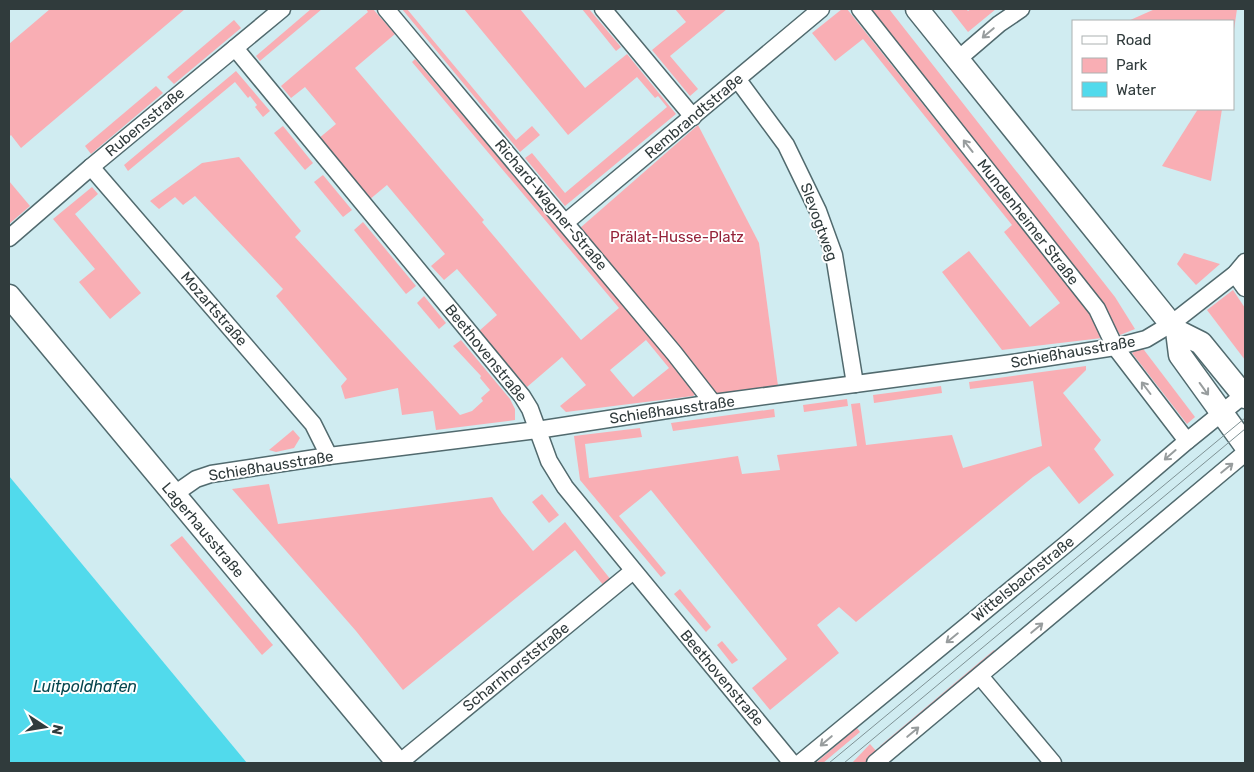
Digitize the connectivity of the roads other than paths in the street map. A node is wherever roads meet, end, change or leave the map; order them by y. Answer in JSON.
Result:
{"nodes":[{"id":1,"x":282,"y":9,"type":"edge"},
{"id":2,"x":386,"y":9,"type":"edge"},
{"id":3,"x":603,"y":9,"type":"edge"},
{"id":4,"x":821,"y":9,"type":"edge"},
{"id":5,"x":860,"y":9,"type":"edge"},
{"id":6,"x":917,"y":9,"type":"edge"},
{"id":7,"x":1021,"y":9,"type":"edge"},
{"id":8,"x":235,"y":48,"type":"junction"},
{"id":9,"x":957,"y":60,"type":"junction"},
{"id":10,"x":738,"y":80,"type":"junction"},
{"id":11,"x":693,"y":117,"type":"junction"},
{"id":12,"x":91,"y":167,"type":"junction"},
{"id":13,"x":566,"y":222,"type":"junction"},
{"id":14,"x":9,"y":238,"type":"edge"},
{"id":15,"x":1240,"y":268,"type":"edge"},
{"id":16,"x":1245,"y":288,"type":"edge"},
{"id":17,"x":9,"y":296,"type":"edge"},
{"id":18,"x":1174,"y":328,"type":"junction"},
{"id":19,"x":1115,"y":347,"type":"junction"},
{"id":20,"x":855,"y":384,"type":"junction"},
{"id":21,"x":1245,"y":395,"type":"edge"},
{"id":22,"x":713,"y":403,"type":"junction"},
{"id":23,"x":1222,"y":413,"type":"junction"},
{"id":24,"x":537,"y":430,"type":"junction"},
{"id":25,"x":1187,"y":441,"type":"junction"},
{"id":26,"x":1245,"y":444,"type":"edge"},
{"id":27,"x":1245,"y":453,"type":"edge"},
{"id":28,"x":330,"y":456,"type":"junction"},
{"id":29,"x":173,"y":495,"type":"junction"},
{"id":30,"x":633,"y":571,"type":"junction"},
{"id":31,"x":980,"y":676,"type":"junction"},
{"id":32,"x":399,"y":763,"type":"edge"},
{"id":33,"x":792,"y":763,"type":"edge"},
{"id":34,"x":800,"y":763,"type":"edge"},
{"id":35,"x":875,"y":763,"type":"edge"},
{"id":36,"x":1053,"y":763,"type":"edge"}],
"edges":[{"from":1,"to":8,"type":"street","name":"Rubensstraße"},
{"from":2,"to":13,"type":"street","name":"Richard-Wagner-Straße"},
{"from":3,"to":11,"type":"street"},
{"from":4,"to":10,"type":"street","name":"Rembrandtstraße"},
{"from":19,"to":5,"type":"street","name":"Mundenheimer Straße","one_way":true},
{"from":6,"to":9,"type":"street"},
{"from":7,"to":9,"type":"street","one_way":true},
{"from":8,"to":12,"type":"street","name":"Rubensstraße"},
{"from":8,"to":24,"type":"street","name":"Beethovenstraße"},
{"from":9,"to":18,"type":"street"},
{"from":10,"to":11,"type":"street","name":"Rembrandtstraße"},
{"from":10,"to":20,"type":"street","name":"Slevogtweg"},
{"from":11,"to":13,"type":"street","name":"Rembrandtstraße"},
{"from":12,"to":14,"type":"street","name":"Rubensstraße"},
{"from":12,"to":28,"type":"street","name":"Mozartstraße"},
{"from":13,"to":22,"type":"street","name":"Richard-Wagner-Straße"},
{"from":15,"to":16,"type":"street"},
{"from":15,"to":18,"type":"street","name":"Schießhausstraße"},
{"from":17,"to":29,"type":"street","name":"Lagerhausstraße"},
{"from":18,"to":19,"type":"street","name":"Schießhausstraße"},
{"from":18,"to":21,"type":"street"},
{"from":18,"to":23,"type":"street","one_way":true},
{"from":19,"to":20,"type":"street","name":"Schießhausstraße"},
{"from":25,"to":19,"type":"street","name":"Mundenheimer Straße","one_way":true},
{"from":20,"to":22,"type":"street","name":"Schießhausstraße"},
{"from":21,"to":23,"type":"street","name":"Wittelsbachstraße"},
{"from":22,"to":24,"type":"street","name":"Schießhausstraße"},
{"from":23,"to":25,"type":"street","name":"Wittelsbachstraße"},
{"from":23,"to":26,"type":"street"},
{"from":24,"to":28,"type":"street","name":"Schießhausstraße"},
{"from":24,"to":30,"type":"street","name":"Beethovenstraße"},
{"from":25,"to":34,"type":"street","name":"Wittelsbachstraße","one_way":true},
{"from":31,"to":27,"type":"street","one_way":true},
{"from":28,"to":29,"type":"street","name":"Schießhausstraße"},
{"from":29,"to":32,"type":"street","name":"Lagerhausstraße"},
{"from":30,"to":32,"type":"street","name":"Scharnhorststraße"},
{"from":30,"to":33,"type":"street","name":"Beethovenstraße"},
{"from":35,"to":31,"type":"street","one_way":true},
{"from":31,"to":36,"type":"street"}]}
